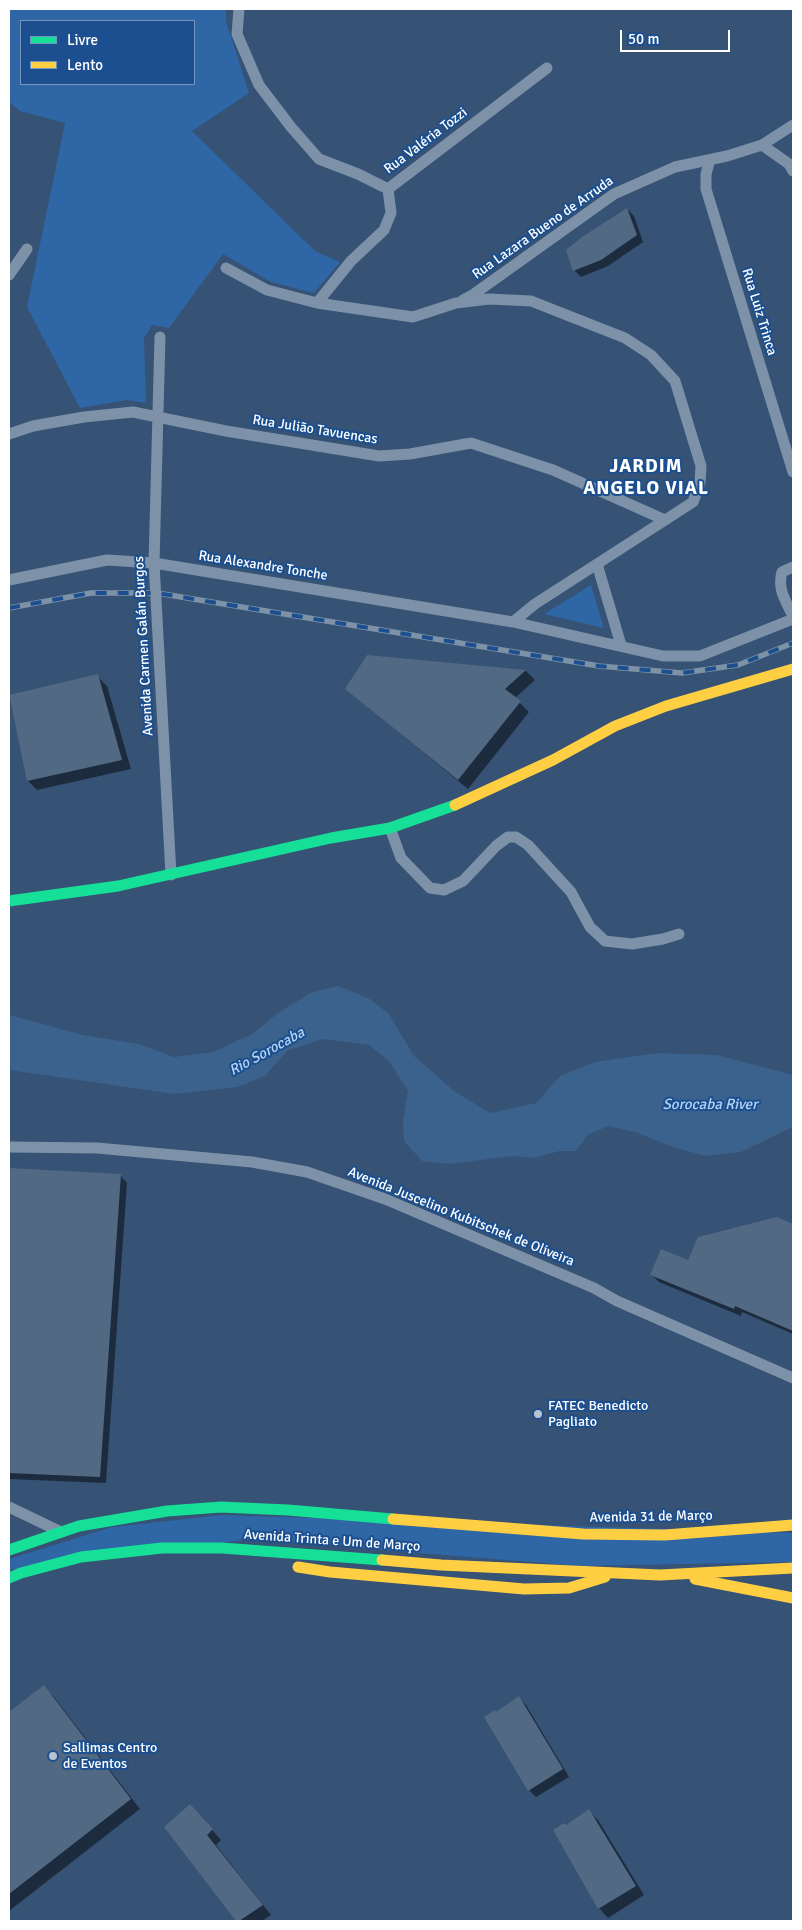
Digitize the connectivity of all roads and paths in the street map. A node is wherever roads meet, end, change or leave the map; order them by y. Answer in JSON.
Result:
{"nodes":[{"id":1,"x":239,"y":9,"type":"edge"},
{"id":2,"x":547,"y":68,"type":"dead end"},
{"id":3,"x":793,"y":125,"type":"edge"},
{"id":4,"x":762,"y":145,"type":"junction"},
{"id":5,"x":710,"y":160,"type":"junction"},
{"id":6,"x":793,"y":171,"type":"edge"},
{"id":7,"x":388,"y":190,"type":"junction"},
{"id":8,"x":28,"y":249,"type":"dead end"},
{"id":9,"x":226,"y":268,"type":"dead end"},
{"id":10,"x":9,"y":275,"type":"edge"},
{"id":11,"x":317,"y":303,"type":"junction"},
{"id":12,"x":456,"y":303,"type":"junction"},
{"id":13,"x":160,"y":336,"type":"dead end"},
{"id":14,"x":157,"y":416,"type":"junction"},
{"id":15,"x":9,"y":434,"type":"edge"},
{"id":16,"x":793,"y":472,"type":"edge"},
{"id":17,"x":665,"y":520,"type":"junction"},
{"id":18,"x":154,"y":563,"type":"junction"},
{"id":19,"x":597,"y":564,"type":"junction"},
{"id":20,"x":793,"y":567,"type":"edge"},
{"id":21,"x":9,"y":580,"type":"edge"},
{"id":22,"x":793,"y":618,"type":"edge"},
{"id":23,"x":513,"y":622,"type":"junction"},
{"id":24,"x":622,"y":645,"type":"junction"},
{"id":25,"x":793,"y":669,"type":"edge"},
{"id":26,"x":390,"y":828,"type":"junction"},
{"id":27,"x":171,"y":875,"type":"junction"},
{"id":28,"x":9,"y":901,"type":"edge"},
{"id":29,"x":679,"y":934,"type":"dead end"},
{"id":30,"x":9,"y":1147,"type":"edge"},
{"id":31,"x":793,"y":1378,"type":"edge"},
{"id":32,"x":9,"y":1507,"type":"edge"},
{"id":33,"x":793,"y":1525,"type":"edge"},
{"id":34,"x":510,"y":1529,"type":"joint"},
{"id":35,"x":61,"y":1532,"type":"junction"},
{"id":36,"x":162,"y":1548,"type":"junction"},
{"id":37,"x":9,"y":1550,"type":"edge"},
{"id":38,"x":793,"y":1568,"type":"edge"},
{"id":39,"x":619,"y":1573,"type":"junction"},
{"id":40,"x":670,"y":1574,"type":"junction"},
{"id":41,"x":9,"y":1578,"type":"edge"},
{"id":42,"x":793,"y":1598,"type":"edge"}],
"edges":[{"from":1,"to":7,"type":"street"},
{"from":2,"to":7,"type":"street","name":"Rua Valéria Tozzi"},
{"from":3,"to":4,"type":"street","name":"Rua Lazara Bueno de Arruda"},
{"from":4,"to":5,"type":"street","name":"Rua Lazara Bueno de Arruda"},
{"from":4,"to":6,"type":"street"},
{"from":5,"to":12,"type":"street","name":"Rua Lazara Bueno de Arruda"},
{"from":5,"to":16,"type":"street","name":"Rua Luiz Trinca"},
{"from":7,"to":11,"type":"street","name":"Rua Valéria Tozzi"},
{"from":8,"to":10,"type":"street"},
{"from":9,"to":11,"type":"street"},
{"from":11,"to":12,"type":"street"},
{"from":12,"to":17,"type":"street"},
{"from":13,"to":14,"type":"street","name":"Avenida Carmen Galán Burgos"},
{"from":14,"to":15,"type":"street","name":"Rua Julião Tavuencas"},
{"from":14,"to":17,"type":"street","name":"Rua Julião Tavuencas"},
{"from":14,"to":18,"type":"street","name":"Avenida Carmen Galán Burgos"},
{"from":17,"to":19,"type":"street"},
{"from":18,"to":21,"type":"street","name":"Rua Alexandre Tonche"},
{"from":18,"to":23,"type":"street","name":"Rua Alexandre Tonche"},
{"from":18,"to":27,"type":"street","name":"Avenida Carmen Galán Burgos"},
{"from":19,"to":23,"type":"street"},
{"from":19,"to":24,"type":"street"},
{"from":20,"to":22,"type":"street"},
{"from":22,"to":24,"type":"street","name":"Rua Alexandre Tonche"},
{"from":23,"to":24,"type":"street","name":"Rua Alexandre Tonche"},
{"from":25,"to":26,"type":"main road"},
{"from":26,"to":27,"type":"main road"},
{"from":26,"to":29,"type":"street"},
{"from":27,"to":28,"type":"main road"},
{"from":30,"to":31,"type":"street","name":"Avenida Juscelino Kubitschek de Oliveira"},
{"from":32,"to":35,"type":"street"},
{"from":33,"to":34,"type":"main road","name":"Avenida 31 de Março"},
{"from":34,"to":35,"type":"main road","name":"Avenida Trinta e Um de Março"},
{"from":35,"to":37,"type":"main road","name":"Avenida Trinta e Um de Março"},
{"from":36,"to":39,"type":"main road","name":"Avenida Trinta e Um de Março"},
{"from":36,"to":39,"type":"main road"},
{"from":36,"to":41,"type":"main road","name":"Avenida Trinta e Um de Março"},
{"from":38,"to":40,"type":"main road"},
{"from":39,"to":40,"type":"main road"},
{"from":40,"to":42,"type":"main road"}]}
